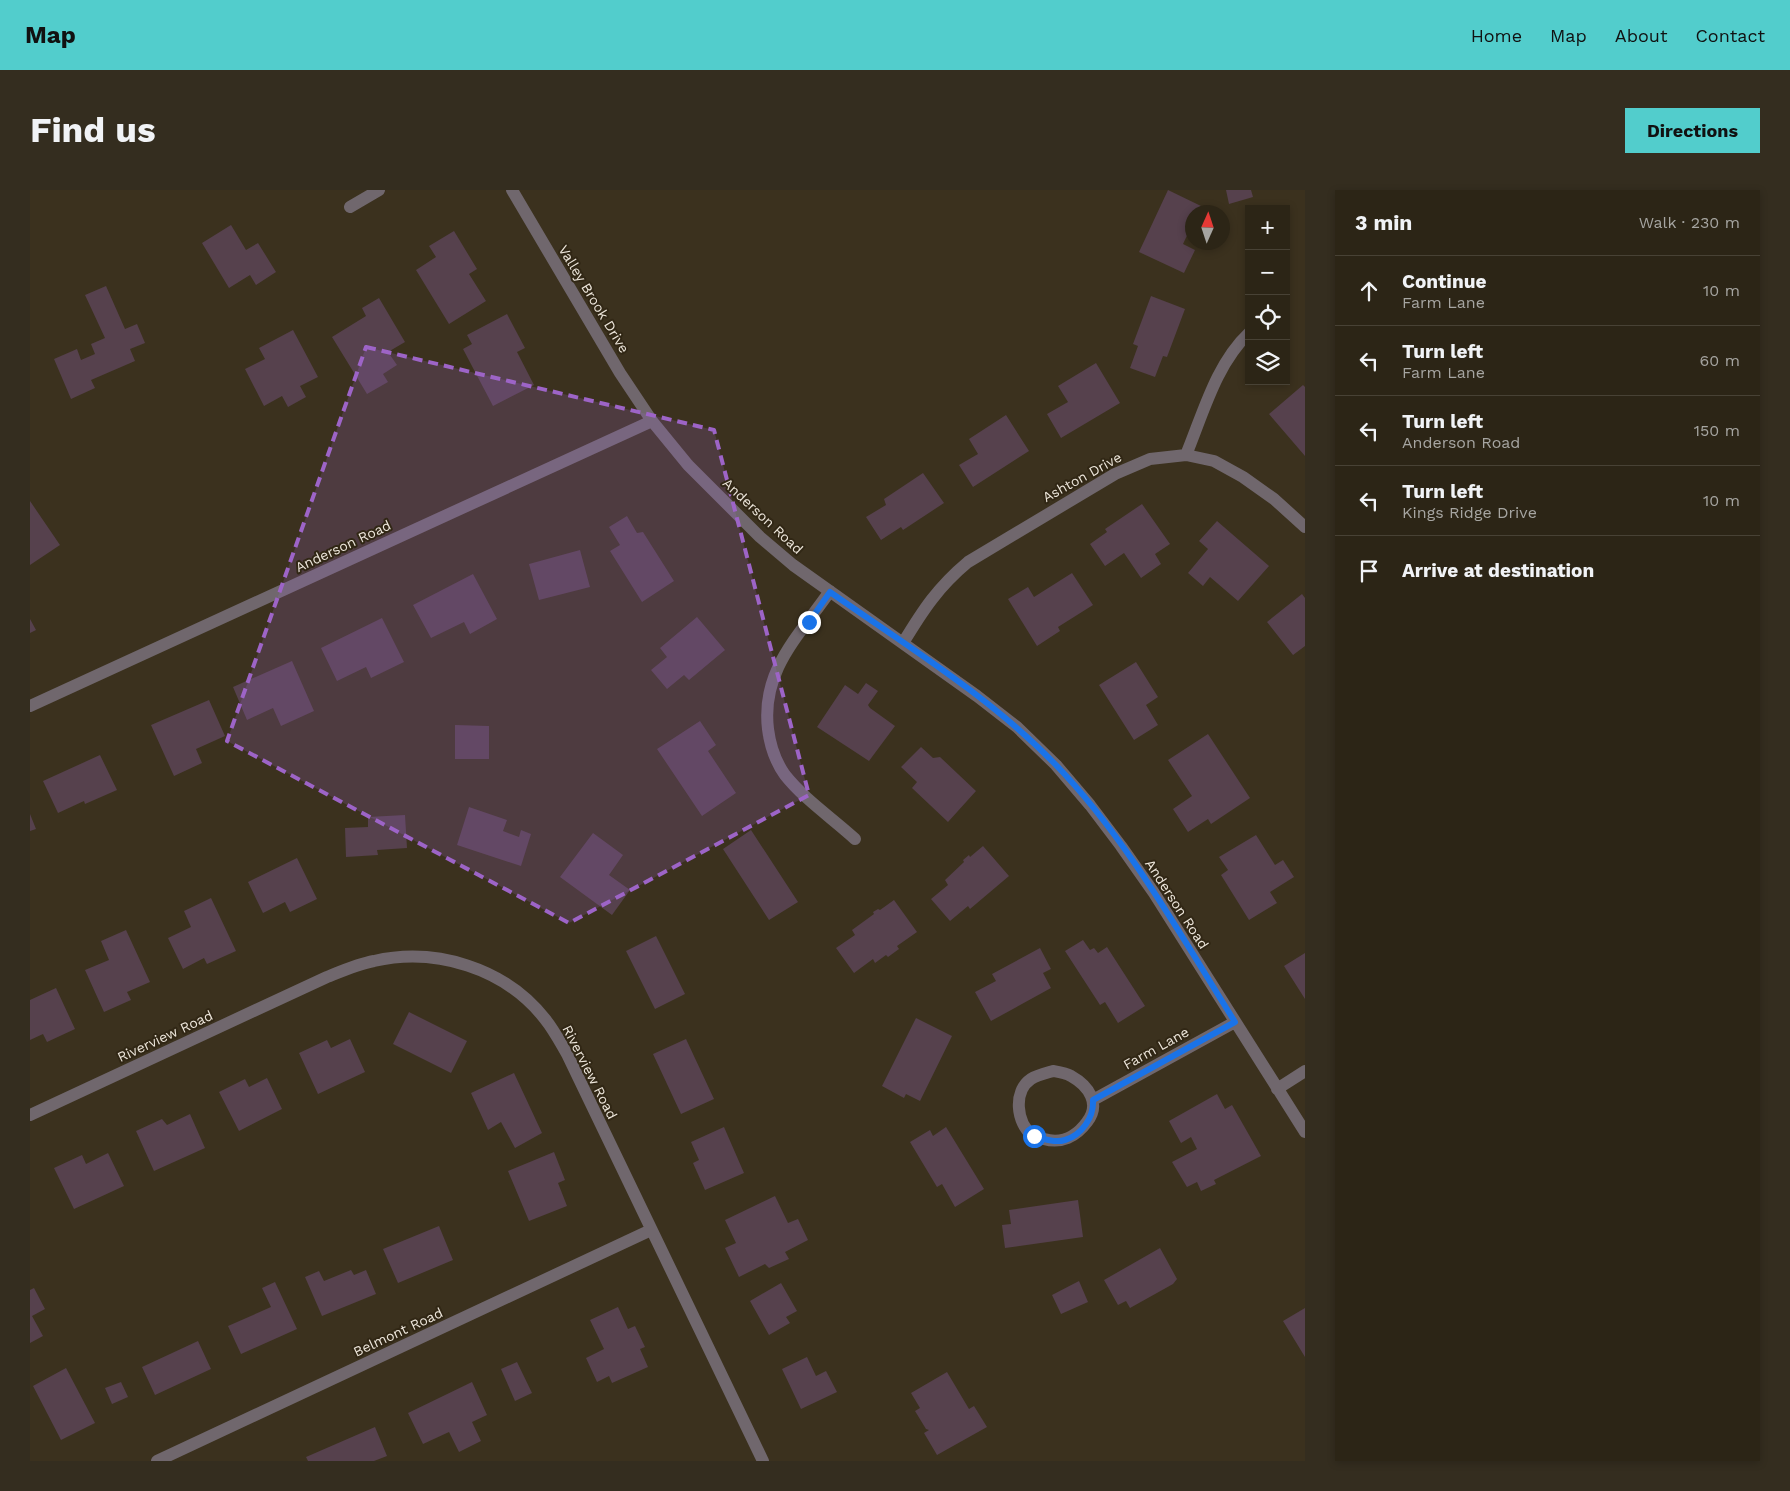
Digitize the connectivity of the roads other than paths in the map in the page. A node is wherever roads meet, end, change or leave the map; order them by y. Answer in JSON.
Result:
{"nodes":[{"id":1,"x":379,"y":190,"type":"edge"},
{"id":2,"x":512,"y":190,"type":"edge"},
{"id":3,"x":350,"y":207,"type":"dead end"},
{"id":4,"x":1245,"y":337,"type":"edge"},
{"id":5,"x":652,"y":421,"type":"junction"},
{"id":6,"x":1186,"y":455,"type":"junction"},
{"id":7,"x":1305,"y":527,"type":"edge"},
{"id":8,"x":830,"y":592,"type":"junction"},
{"id":9,"x":903,"y":643,"type":"junction"},
{"id":10,"x":30,"y":706,"type":"edge"},
{"id":11,"x":855,"y":839,"type":"dead end"},
{"id":12,"x":1235,"y":1022,"type":"junction"},
{"id":13,"x":1305,"y":1070,"type":"edge"},
{"id":14,"x":1277,"y":1089,"type":"junction"},
{"id":15,"x":1093,"y":1100,"type":"junction"},
{"id":16,"x":30,"y":1115,"type":"edge"},
{"id":17,"x":1305,"y":1132,"type":"edge"},
{"id":18,"x":651,"y":1230,"type":"junction"},
{"id":19,"x":157,"y":1461,"type":"edge"},
{"id":20,"x":763,"y":1461,"type":"edge"}],
"edges":[{"from":1,"to":3,"type":"street"},
{"from":2,"to":5,"type":"street","name":"Valley Brook Drive"},
{"from":4,"to":6,"type":"street"},
{"from":5,"to":8,"type":"street","name":"Anderson Road"},
{"from":5,"to":10,"type":"street","name":"Anderson Road"},
{"from":6,"to":7,"type":"street","name":"Ashton Drive"},
{"from":6,"to":9,"type":"street","name":"Ashton Drive"},
{"from":8,"to":9,"type":"street","name":"Anderson Road"},
{"from":8,"to":11,"type":"street"},
{"from":9,"to":12,"type":"street","name":"Anderson Road"},
{"from":12,"to":14,"type":"street","name":"Anderson Road"},
{"from":12,"to":15,"type":"street","name":"Farm Lane"},
{"from":13,"to":14,"type":"street"},
{"from":14,"to":17,"type":"street","name":"Anderson Road"},
{"from":15,"to":15,"type":"street"},
{"from":16,"to":18,"type":"street","name":"Riverview Road"},
{"from":18,"to":19,"type":"street","name":"Belmont Road"},
{"from":18,"to":20,"type":"street","name":"Riverview Road"}]}
